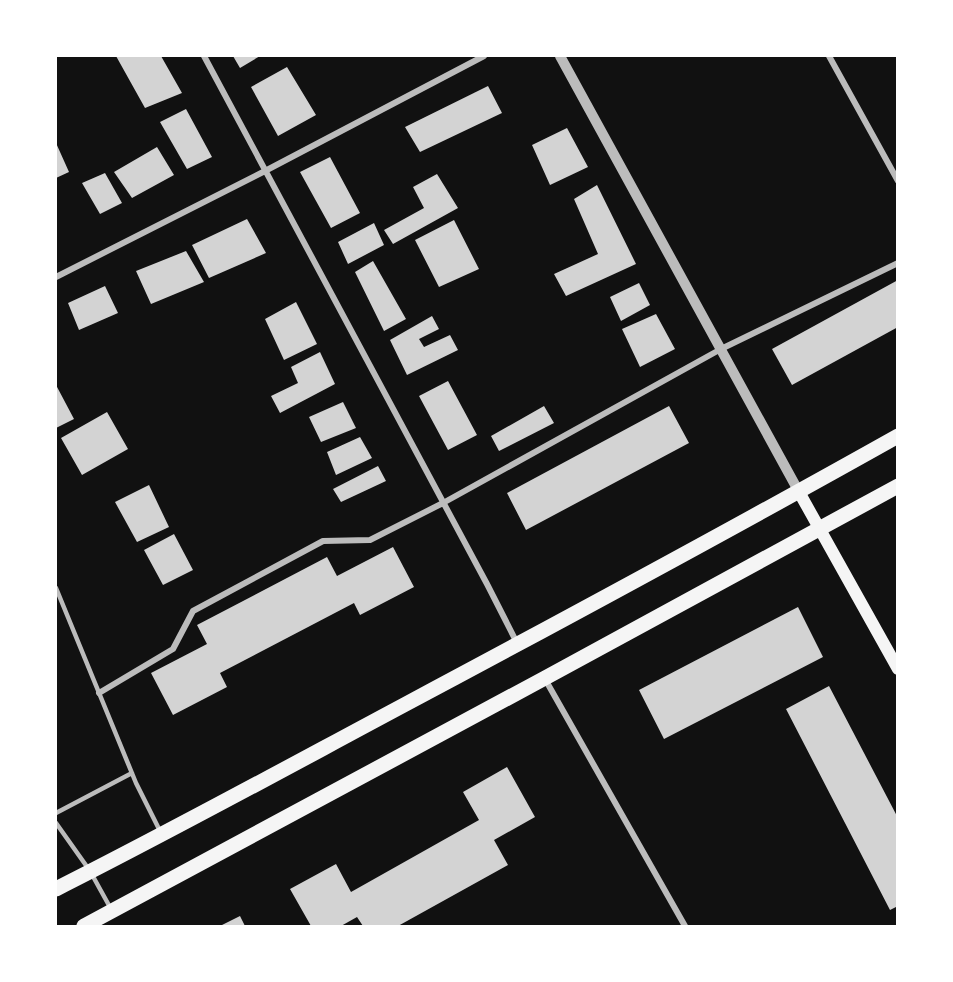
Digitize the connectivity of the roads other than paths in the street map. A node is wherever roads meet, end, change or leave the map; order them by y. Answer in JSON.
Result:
{"nodes":[{"id":1,"x":204,"y":56,"type":"edge"},
{"id":2,"x":484,"y":56,"type":"edge"},
{"id":3,"x":560,"y":56,"type":"edge"},
{"id":4,"x":829,"y":56,"type":"edge"},
{"id":5,"x":265,"y":171,"type":"junction"},
{"id":6,"x":897,"y":181,"type":"edge"},
{"id":7,"x":897,"y":263,"type":"edge"},
{"id":8,"x":56,"y":277,"type":"edge"},
{"id":9,"x":721,"y":349,"type":"junction"},
{"id":10,"x":897,"y":436,"type":"edge"},
{"id":11,"x":897,"y":486,"type":"edge"},
{"id":12,"x":799,"y":492,"type":"junction"},
{"id":13,"x":443,"y":503,"type":"junction"},
{"id":14,"x":819,"y":528,"type":"junction"},
{"id":15,"x":56,"y":588,"type":"edge"},
{"id":16,"x":518,"y":645,"type":"junction"},
{"id":17,"x":897,"y":669,"type":"edge"},
{"id":18,"x":545,"y":678,"type":"junction"},
{"id":19,"x":99,"y":693,"type":"junction"},
{"id":20,"x":132,"y":773,"type":"junction"},
{"id":21,"x":56,"y":813,"type":"edge"},
{"id":22,"x":56,"y":823,"type":"edge"},
{"id":23,"x":162,"y":835,"type":"junction"},
{"id":24,"x":90,"y":872,"type":"junction"},
{"id":25,"x":56,"y":889,"type":"edge"},
{"id":26,"x":112,"y":912,"type":"junction"},
{"id":27,"x":84,"y":927,"type":"edge"},
{"id":28,"x":685,"y":927,"type":"edge"}],
"edges":[{"from":1,"to":5,"type":"street"},
{"from":2,"to":5,"type":"street"},
{"from":3,"to":9,"type":"street"},
{"from":4,"to":6,"type":"street"},
{"from":5,"to":8,"type":"street"},
{"from":5,"to":13,"type":"street"},
{"from":7,"to":9,"type":"street"},
{"from":9,"to":12,"type":"street"},
{"from":9,"to":13,"type":"street"},
{"from":10,"to":12,"type":"main road"},
{"from":11,"to":14,"type":"main road"},
{"from":12,"to":14,"type":"main road"},
{"from":12,"to":16,"type":"main road"},
{"from":13,"to":16,"type":"street"},
{"from":13,"to":19,"type":"street"},
{"from":14,"to":17,"type":"main road"},
{"from":14,"to":18,"type":"main road"},
{"from":15,"to":19,"type":"lane"},
{"from":16,"to":23,"type":"main road"},
{"from":18,"to":26,"type":"main road"},
{"from":18,"to":28,"type":"street"},
{"from":19,"to":20,"type":"lane"},
{"from":20,"to":21,"type":"lane"},
{"from":20,"to":23,"type":"lane"},
{"from":22,"to":24,"type":"lane"},
{"from":23,"to":24,"type":"main road"},
{"from":24,"to":25,"type":"main road"},
{"from":24,"to":26,"type":"lane"},
{"from":26,"to":27,"type":"main road"}]}
